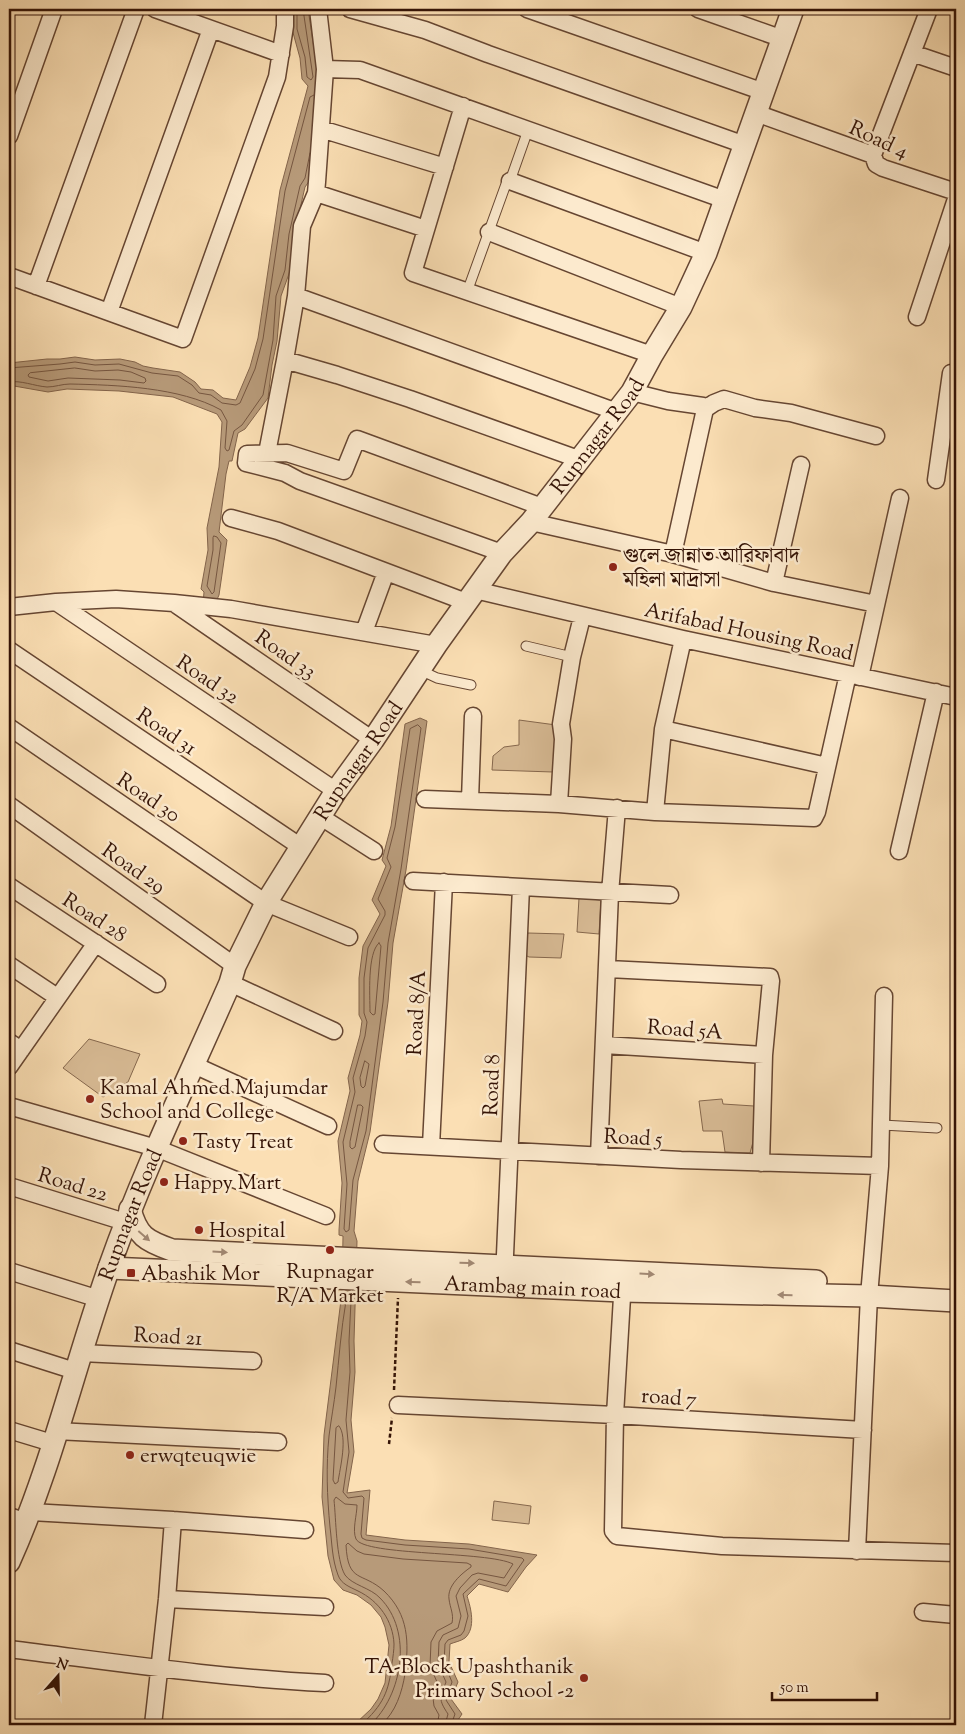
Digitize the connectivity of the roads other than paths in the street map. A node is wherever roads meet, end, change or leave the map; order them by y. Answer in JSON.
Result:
{"nodes":[{"id":1,"x":54,"y":9,"type":"edge"},
{"id":2,"x":136,"y":9,"type":"edge"},
{"id":3,"x":285,"y":9,"type":"edge"},
{"id":4,"x":318,"y":9,"type":"edge"},
{"id":5,"x":350,"y":9,"type":"edge"},
{"id":6,"x":527,"y":9,"type":"edge"},
{"id":7,"x":698,"y":9,"type":"edge"},
{"id":8,"x":793,"y":9,"type":"edge"},
{"id":9,"x":929,"y":9,"type":"edge"},
{"id":10,"x":162,"y":10,"type":"edge"},
{"id":11,"x":211,"y":28,"type":"junction"},
{"id":12,"x":783,"y":38,"type":"junction"},
{"id":13,"x":912,"y":53,"type":"junction"},
{"id":14,"x":281,"y":54,"type":"junction"},
{"id":15,"x":956,"y":68,"type":"edge"},
{"id":16,"x":325,"y":69,"type":"junction"},
{"id":17,"x":764,"y":92,"type":"junction"},
{"id":18,"x":463,"y":106,"type":"junction"},
{"id":19,"x":756,"y":113,"type":"junction"},
{"id":20,"x":321,"y":129,"type":"junction"},
{"id":21,"x":528,"y":130,"type":"junction"},
{"id":22,"x":9,"y":136,"type":"edge"},
{"id":23,"x":745,"y":145,"type":"junction"},
{"id":24,"x":873,"y":156,"type":"junction"},
{"id":25,"x":445,"y":168,"type":"junction"},
{"id":26,"x":510,"y":180,"type":"junction"},
{"id":27,"x":956,"y":192,"type":"edge"},
{"id":28,"x":316,"y":193,"type":"junction"},
{"id":29,"x":956,"y":198,"type":"edge"},
{"id":30,"x":725,"y":200,"type":"junction"},
{"id":31,"x":426,"y":229,"type":"junction"},
{"id":32,"x":489,"y":232,"type":"junction"},
{"id":33,"x":706,"y":253,"type":"junction"},
{"id":34,"x":9,"y":276,"type":"edge"},
{"id":35,"x":36,"y":286,"type":"junction"},
{"id":36,"x":467,"y":292,"type":"junction"},
{"id":37,"x":296,"y":296,"type":"junction"},
{"id":38,"x":681,"y":307,"type":"junction"},
{"id":39,"x":109,"y":312,"type":"junction"},
{"id":40,"x":917,"y":317,"type":"dead end"},
{"id":41,"x":652,"y":355,"type":"junction"},
{"id":42,"x":285,"y":360,"type":"junction"},
{"id":43,"x":951,"y":373,"type":"dead end"},
{"id":44,"x":632,"y":392,"type":"junction"},
{"id":45,"x":705,"y":408,"type":"junction"},
{"id":46,"x":617,"y":412,"type":"junction"},
{"id":47,"x":950,"y":425,"type":"edge"},
{"id":48,"x":876,"y":436,"type":"dead end"},
{"id":49,"x":267,"y":453,"type":"junction"},
{"id":50,"x":581,"y":460,"type":"junction"},
{"id":51,"x":800,"y":465,"type":"dead end"},
{"id":52,"x":936,"y":480,"type":"dead end"},
{"id":53,"x":900,"y":498,"type":"dead end"},
{"id":54,"x":536,"y":515,"type":"junction"},
{"id":55,"x":231,"y":518,"type":"dead end"},
{"id":56,"x":502,"y":553,"type":"junction"},
{"id":57,"x":673,"y":554,"type":"junction"},
{"id":58,"x":386,"y":572,"type":"junction"},
{"id":59,"x":774,"y":583,"type":"junction"},
{"id":60,"x":471,"y":596,"type":"junction"},
{"id":61,"x":56,"y":602,"type":"junction"},
{"id":62,"x":174,"y":603,"type":"junction"},
{"id":63,"x":876,"y":604,"type":"junction"},
{"id":64,"x":9,"y":607,"type":"edge"},
{"id":65,"x":582,"y":617,"type":"junction"},
{"id":66,"x":364,"y":632,"type":"junction"},
{"id":67,"x":683,"y":640,"type":"junction"},
{"id":68,"x":436,"y":645,"type":"junction"},
{"id":69,"x":526,"y":646,"type":"dead end"},
{"id":70,"x":9,"y":650,"type":"edge"},
{"id":71,"x":572,"y":657,"type":"junction"},
{"id":72,"x":420,"y":670,"type":"junction"},
{"id":73,"x":854,"y":675,"type":"junction"},
{"id":74,"x":471,"y":685,"type":"dead end"},
{"id":75,"x":936,"y":692,"type":"junction"},
{"id":76,"x":956,"y":697,"type":"edge"},
{"id":77,"x":473,"y":716,"type":"dead end"},
{"id":78,"x":9,"y":727,"type":"edge"},
{"id":79,"x":663,"y":729,"type":"junction"},
{"id":80,"x":373,"y":740,"type":"junction"},
{"id":81,"x":827,"y":766,"type":"junction"},
{"id":82,"x":336,"y":791,"type":"junction"},
{"id":83,"x":424,"y":798,"type":"dead end"},
{"id":84,"x":470,"y":800,"type":"junction"},
{"id":85,"x":559,"y":804,"type":"junction"},
{"id":86,"x":9,"y":806,"type":"edge"},
{"id":87,"x":616,"y":808,"type":"junction"},
{"id":88,"x":655,"y":812,"type":"junction"},
{"id":89,"x":321,"y":817,"type":"junction"},
{"id":90,"x":301,"y":847,"type":"junction"},
{"id":91,"x":374,"y":850,"type":"dead end"},
{"id":92,"x":899,"y":851,"type":"dead end"},
{"id":93,"x":413,"y":881,"type":"dead end"},
{"id":94,"x":444,"y":882,"type":"junction"},
{"id":95,"x":9,"y":886,"type":"edge"},
{"id":96,"x":521,"y":887,"type":"junction"},
{"id":97,"x":610,"y":892,"type":"junction"},
{"id":98,"x":670,"y":895,"type":"dead end"},
{"id":99,"x":266,"y":903,"type":"junction"},
{"id":100,"x":349,"y":937,"type":"dead end"},
{"id":101,"x":96,"y":943,"type":"junction"},
{"id":102,"x":9,"y":965,"type":"edge"},
{"id":103,"x":608,"y":969,"type":"junction"},
{"id":104,"x":232,"y":975,"type":"junction"},
{"id":105,"x":158,"y":984,"type":"dead end"},
{"id":106,"x":884,"y":996,"type":"dead end"},
{"id":107,"x":57,"y":997,"type":"junction"},
{"id":108,"x":334,"y":1031,"type":"dead end"},
{"id":109,"x":604,"y":1045,"type":"junction"},
{"id":110,"x":15,"y":1046,"type":"edge"},
{"id":111,"x":764,"y":1055,"type":"junction"},
{"id":112,"x":194,"y":1065,"type":"junction"},
{"id":113,"x":9,"y":1067,"type":"edge"},
{"id":114,"x":9,"y":1106,"type":"edge"},
{"id":115,"x":882,"y":1125,"type":"junction"},
{"id":116,"x":328,"y":1126,"type":"dead end"},
{"id":117,"x":937,"y":1128,"type":"dead end"},
{"id":118,"x":383,"y":1144,"type":"dead end"},
{"id":119,"x":431,"y":1146,"type":"junction"},
{"id":120,"x":156,"y":1148,"type":"junction"},
{"id":121,"x":510,"y":1150,"type":"junction"},
{"id":122,"x":599,"y":1156,"type":"junction"},
{"id":123,"x":761,"y":1163,"type":"junction"},
{"id":124,"x":880,"y":1166,"type":"junction"},
{"id":125,"x":9,"y":1186,"type":"edge"},
{"id":126,"x":128,"y":1216,"type":"junction"},
{"id":127,"x":326,"y":1216,"type":"dead end"},
{"id":128,"x":109,"y":1268,"type":"junction"},
{"id":129,"x":337,"y":1269,"type":"junction"},
{"id":130,"x":9,"y":1270,"type":"edge"},
{"id":131,"x":365,"y":1270,"type":"junction"},
{"id":132,"x":504,"y":1275,"type":"junction"},
{"id":133,"x":623,"y":1282,"type":"junction"},
{"id":134,"x":956,"y":1287,"type":"edge"},
{"id":135,"x":869,"y":1290,"type":"junction"},
{"id":136,"x":99,"y":1299,"type":"junction"},
{"id":137,"x":956,"y":1301,"type":"edge"},
{"id":138,"x":9,"y":1350,"type":"edge"},
{"id":139,"x":253,"y":1361,"type":"dead end"},
{"id":140,"x":78,"y":1362,"type":"junction"},
{"id":141,"x":395,"y":1404,"type":"road end"},
{"id":142,"x":615,"y":1415,"type":"junction"},
{"id":143,"x":9,"y":1430,"type":"edge"},
{"id":144,"x":863,"y":1430,"type":"junction"},
{"id":145,"x":54,"y":1437,"type":"junction"},
{"id":146,"x":278,"y":1442,"type":"dead end"},
{"id":147,"x":22,"y":1517,"type":"edge"},
{"id":148,"x":173,"y":1520,"type":"junction"},
{"id":149,"x":305,"y":1530,"type":"dead end"},
{"id":150,"x":857,"y":1551,"type":"junction"},
{"id":151,"x":956,"y":1553,"type":"edge"},
{"id":152,"x":9,"y":1562,"type":"edge"},
{"id":153,"x":167,"y":1599,"type":"junction"},
{"id":154,"x":325,"y":1607,"type":"dead end"},
{"id":155,"x":923,"y":1612,"type":"dead end"},
{"id":156,"x":956,"y":1615,"type":"edge"},
{"id":157,"x":9,"y":1649,"type":"edge"},
{"id":158,"x":160,"y":1668,"type":"junction"},
{"id":159,"x":325,"y":1683,"type":"dead end"},
{"id":160,"x":153,"y":1725,"type":"edge"}],
"edges":[{"from":1,"to":22,"type":"street"},
{"from":2,"to":35,"type":"street"},
{"from":3,"to":14,"type":"street"},
{"from":4,"to":16,"type":"street"},
{"from":5,"to":23,"type":"street"},
{"from":6,"to":17,"type":"street"},
{"from":7,"to":12,"type":"street"},
{"from":8,"to":12,"type":"street","name":"Rupnagar Road"},
{"from":9,"to":13,"type":"street"},
{"from":10,"to":11,"type":"street"},
{"from":11,"to":14,"type":"street"},
{"from":11,"to":39,"type":"street"},
{"from":12,"to":17,"type":"street","name":"Rupnagar Road"},
{"from":13,"to":15,"type":"street"},
{"from":13,"to":24,"type":"street"},
{"from":14,"to":39,"type":"street"},
{"from":16,"to":18,"type":"street"},
{"from":16,"to":20,"type":"street"},
{"from":17,"to":19,"type":"street","name":"Rupnagar Road"},
{"from":18,"to":21,"type":"street"},
{"from":18,"to":25,"type":"street"},
{"from":19,"to":23,"type":"street","name":"Rupnagar Road"},
{"from":19,"to":24,"type":"street","name":"Road 4"},
{"from":20,"to":25,"type":"street"},
{"from":20,"to":28,"type":"street"},
{"from":21,"to":26,"type":"lane"},
{"from":21,"to":30,"type":"street"},
{"from":23,"to":30,"type":"street","name":"Rupnagar Road"},
{"from":24,"to":27,"type":"street","name":"Road 4"},
{"from":25,"to":31,"type":"street"},
{"from":26,"to":32,"type":"lane"},
{"from":26,"to":33,"type":"street"},
{"from":28,"to":31,"type":"street"},
{"from":28,"to":37,"type":"street"},
{"from":29,"to":40,"type":"street"},
{"from":30,"to":33,"type":"street","name":"Rupnagar Road"},
{"from":31,"to":36,"type":"street"},
{"from":32,"to":36,"type":"lane"},
{"from":32,"to":38,"type":"street"},
{"from":33,"to":38,"type":"street","name":"Rupnagar Road"},
{"from":34,"to":35,"type":"street"},
{"from":35,"to":39,"type":"street"},
{"from":36,"to":41,"type":"street"},
{"from":37,"to":42,"type":"street"},
{"from":37,"to":46,"type":"street"},
{"from":38,"to":41,"type":"street","name":"Rupnagar Road"},
{"from":41,"to":44,"type":"street","name":"Rupnagar Road"},
{"from":42,"to":49,"type":"street"},
{"from":42,"to":50,"type":"street"},
{"from":43,"to":47,"type":"street"},
{"from":44,"to":45,"type":"street"},
{"from":44,"to":46,"type":"street","name":"Rupnagar Road"},
{"from":45,"to":48,"type":"street"},
{"from":45,"to":57,"type":"street"},
{"from":46,"to":50,"type":"street","name":"Rupnagar Road"},
{"from":47,"to":52,"type":"street"},
{"from":49,"to":54,"type":"street"},
{"from":49,"to":56,"type":"street"},
{"from":50,"to":54,"type":"street","name":"Rupnagar Road"},
{"from":51,"to":59,"type":"street"},
{"from":53,"to":63,"type":"street"},
{"from":54,"to":56,"type":"street","name":"Rupnagar Road"},
{"from":54,"to":57,"type":"street"},
{"from":55,"to":58,"type":"street","name":"Arifabad Housing Road"},
{"from":56,"to":60,"type":"street","name":"Rupnagar Road"},
{"from":57,"to":59,"type":"street"},
{"from":58,"to":60,"type":"street","name":"Arifabad Housing Road"},
{"from":58,"to":66,"type":"street"},
{"from":59,"to":63,"type":"street"},
{"from":60,"to":65,"type":"street","name":"Arifabad Housing Road"},
{"from":60,"to":68,"type":"street","name":"Rupnagar Road"},
{"from":61,"to":62,"type":"street"},
{"from":61,"to":64,"type":"street"},
{"from":61,"to":82,"type":"street","name":"Road 32"},
{"from":62,"to":66,"type":"street"},
{"from":62,"to":80,"type":"street","name":"Road 33"},
{"from":63,"to":73,"type":"street"},
{"from":65,"to":67,"type":"street","name":"Arifabad Housing Road"},
{"from":65,"to":71,"type":"street"},
{"from":66,"to":68,"type":"street"},
{"from":67,"to":73,"type":"street","name":"Arifabad Housing Road"},
{"from":67,"to":79,"type":"street"},
{"from":68,"to":72,"type":"street","name":"Rupnagar Road"},
{"from":69,"to":71,"type":"lane"},
{"from":70,"to":90,"type":"street","name":"Road 31"},
{"from":71,"to":85,"type":"street"},
{"from":72,"to":74,"type":"lane"},
{"from":72,"to":80,"type":"street","name":"Rupnagar Road"},
{"from":73,"to":75,"type":"street","name":"Arifabad Housing Road"},
{"from":73,"to":81,"type":"street"},
{"from":75,"to":76,"type":"street","name":"Arifabad Housing Road"},
{"from":75,"to":92,"type":"street"},
{"from":77,"to":84,"type":"street"},
{"from":78,"to":99,"type":"street","name":"Road 30"},
{"from":79,"to":81,"type":"street"},
{"from":79,"to":88,"type":"street"},
{"from":80,"to":82,"type":"street","name":"Rupnagar Road"},
{"from":81,"to":88,"type":"street"},
{"from":82,"to":89,"type":"street","name":"Rupnagar Road"},
{"from":83,"to":84,"type":"street"},
{"from":84,"to":85,"type":"street"},
{"from":85,"to":87,"type":"street"},
{"from":86,"to":104,"type":"street","name":"Road 29"},
{"from":87,"to":88,"type":"street"},
{"from":87,"to":97,"type":"street"},
{"from":89,"to":90,"type":"street","name":"Rupnagar Road"},
{"from":89,"to":91,"type":"street"},
{"from":90,"to":99,"type":"street","name":"Rupnagar Road"},
{"from":93,"to":94,"type":"street"},
{"from":94,"to":96,"type":"street"},
{"from":94,"to":119,"type":"street","name":"Road 8/A"},
{"from":95,"to":101,"type":"street","name":"Road 28"},
{"from":96,"to":97,"type":"street"},
{"from":96,"to":121,"type":"street","name":"Road 8"},
{"from":97,"to":98,"type":"street"},
{"from":97,"to":103,"type":"street"},
{"from":99,"to":100,"type":"street","name":"Road 30"},
{"from":99,"to":104,"type":"street","name":"Rupnagar Road"},
{"from":101,"to":105,"type":"street","name":"Road 28"},
{"from":101,"to":107,"type":"street"},
{"from":102,"to":107,"type":"street"},
{"from":103,"to":109,"type":"street"},
{"from":103,"to":111,"type":"street"},
{"from":104,"to":108,"type":"street","name":"Road 29"},
{"from":104,"to":112,"type":"street","name":"Rupnagar Road"},
{"from":106,"to":115,"type":"street"},
{"from":107,"to":110,"type":"street"},
{"from":109,"to":111,"type":"street","name":"Road 5A"},
{"from":109,"to":122,"type":"street"},
{"from":110,"to":113,"type":"street"},
{"from":111,"to":123,"type":"street"},
{"from":112,"to":116,"type":"street"},
{"from":112,"to":120,"type":"street","name":"Rupnagar Road"},
{"from":114,"to":120,"type":"street"},
{"from":115,"to":117,"type":"lane"},
{"from":115,"to":124,"type":"street"},
{"from":118,"to":119,"type":"street","name":"Road 5"},
{"from":119,"to":121,"type":"street","name":"Road 5"},
{"from":120,"to":126,"type":"street","name":"Rupnagar Road"},
{"from":120,"to":127,"type":"street"},
{"from":121,"to":122,"type":"street","name":"Road 5"},
{"from":121,"to":132,"type":"street","name":"Road 8"},
{"from":122,"to":123,"type":"street","name":"Road 5"},
{"from":123,"to":124,"type":"street","name":"Road 5"},
{"from":124,"to":135,"type":"street"},
{"from":125,"to":126,"type":"street","name":"Road 22"},
{"from":126,"to":128,"type":"street","name":"Rupnagar Road"},
{"from":126,"to":129,"type":"street","name":"Arambag main road","one_way":true},
{"from":128,"to":129,"type":"street","name":"Arambag main road"},
{"from":128,"to":136,"type":"street","name":"Rupnagar Road"},
{"from":129,"to":131,"type":"street","name":"Arambag main road"},
{"from":130,"to":136,"type":"street"},
{"from":131,"to":132,"type":"street","name":"Arambag main road","one_way":true},
{"from":132,"to":131,"type":"street","name":"Arambag main road","one_way":true},
{"from":132,"to":133,"type":"street","name":"Arambag main road"},
{"from":133,"to":135,"type":"street","name":"Arambag main road"},
{"from":133,"to":142,"type":"street","name":"road 7"},
{"from":134,"to":135,"type":"street","name":"Arambag main road"},
{"from":135,"to":137,"type":"street","name":"Arambag main road"},
{"from":135,"to":144,"type":"street"},
{"from":136,"to":140,"type":"street","name":"Rupnagar Road"},
{"from":138,"to":140,"type":"street","name":"Road 21"},
{"from":139,"to":140,"type":"street","name":"Road 21"},
{"from":140,"to":145,"type":"street","name":"Rupnagar Road"},
{"from":141,"to":142,"type":"street"},
{"from":142,"to":144,"type":"street","name":"road 7"},
{"from":142,"to":150,"type":"street"},
{"from":143,"to":145,"type":"street"},
{"from":144,"to":150,"type":"street"},
{"from":145,"to":146,"type":"street"},
{"from":145,"to":147,"type":"street","name":"Rupnagar Road"},
{"from":147,"to":148,"type":"street"},
{"from":147,"to":152,"type":"street","name":"Rupnagar Road"},
{"from":148,"to":149,"type":"street"},
{"from":148,"to":153,"type":"street"},
{"from":150,"to":151,"type":"street"},
{"from":153,"to":154,"type":"street"},
{"from":153,"to":158,"type":"street"},
{"from":155,"to":156,"type":"street"},
{"from":157,"to":158,"type":"street"},
{"from":158,"to":159,"type":"street"},
{"from":158,"to":160,"type":"street"}]}
